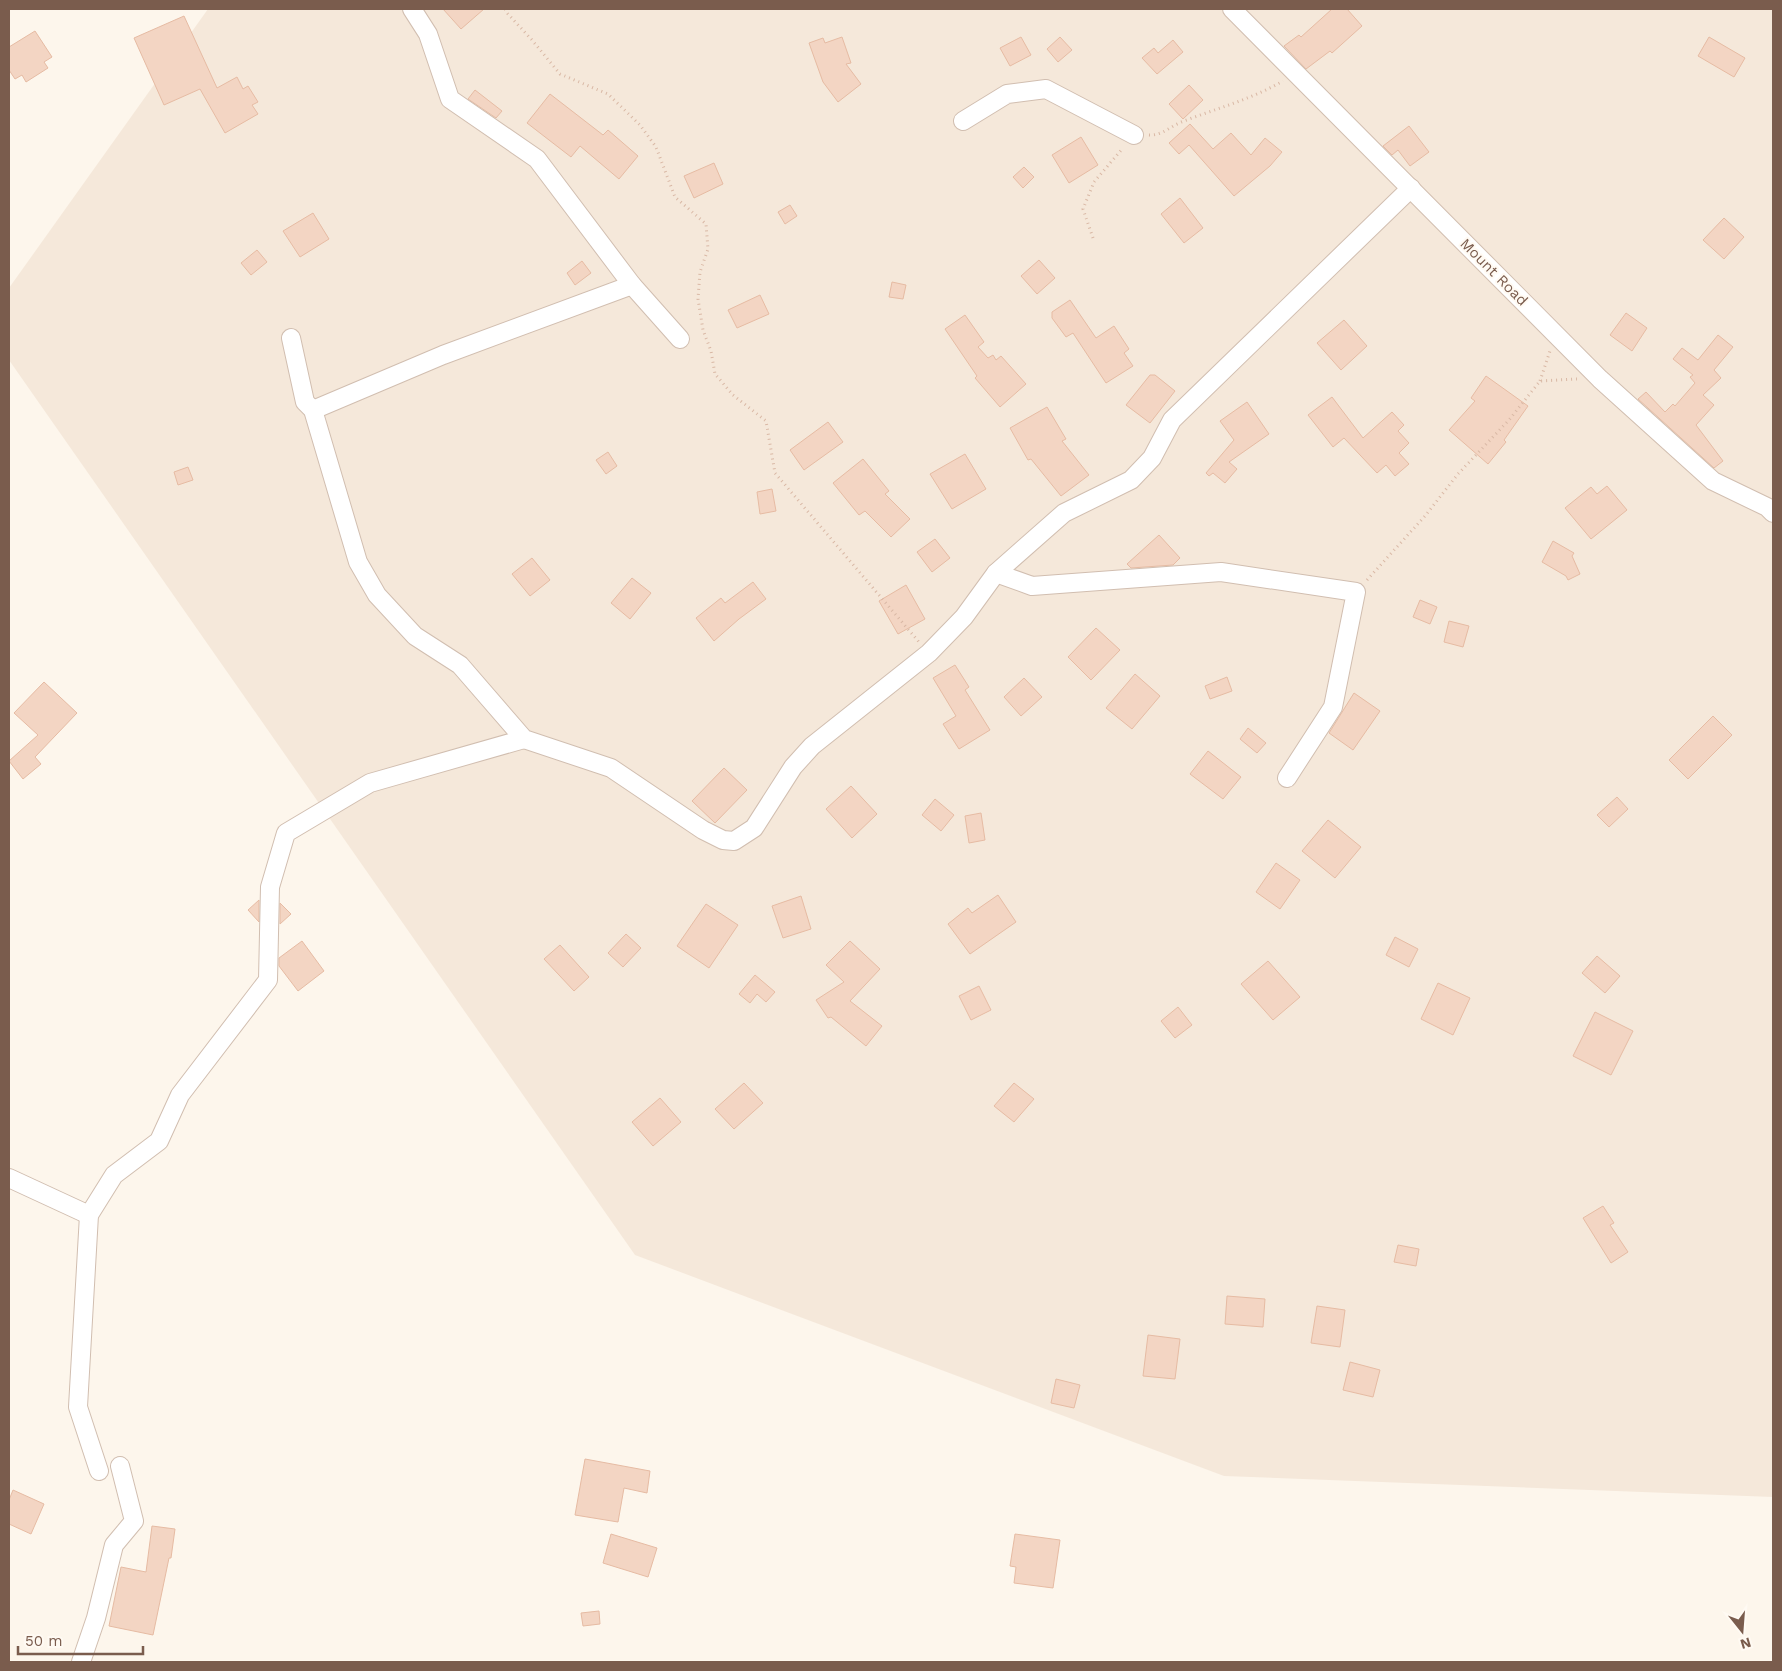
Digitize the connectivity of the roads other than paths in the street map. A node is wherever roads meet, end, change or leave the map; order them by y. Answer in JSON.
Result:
{"nodes":[{"id":1,"x":412,"y":9,"type":"edge"},
{"id":2,"x":1232,"y":9,"type":"edge"},
{"id":3,"x":962,"y":121,"type":"dead end"},
{"id":4,"x":1134,"y":135,"type":"road end"},
{"id":5,"x":1410,"y":188,"type":"junction"},
{"id":6,"x":632,"y":285,"type":"junction"},
{"id":7,"x":291,"y":338,"type":"dead end"},
{"id":8,"x":680,"y":339,"type":"dead end"},
{"id":9,"x":313,"y":410,"type":"junction"},
{"id":10,"x":1773,"y":513,"type":"edge"},
{"id":11,"x":996,"y":573,"type":"junction"},
{"id":12,"x":524,"y":739,"type":"junction"},
{"id":13,"x":1287,"y":778,"type":"dead end"},
{"id":14,"x":9,"y":1178,"type":"edge"},
{"id":15,"x":89,"y":1215,"type":"junction"},
{"id":16,"x":120,"y":1466,"type":"dead end"},
{"id":17,"x":99,"y":1471,"type":"dead end"},
{"id":18,"x":81,"y":1662,"type":"edge"}],
"edges":[{"from":1,"to":6,"type":"street"},
{"from":2,"to":5,"type":"street","name":"Mount Road"},
{"from":3,"to":4,"type":"street"},
{"from":5,"to":10,"type":"street","name":"Mount Road"},
{"from":5,"to":11,"type":"street"},
{"from":6,"to":8,"type":"street"},
{"from":6,"to":9,"type":"street"},
{"from":7,"to":9,"type":"street"},
{"from":9,"to":12,"type":"street"},
{"from":11,"to":12,"type":"street"},
{"from":11,"to":13,"type":"street"},
{"from":12,"to":15,"type":"street"},
{"from":14,"to":15,"type":"street"},
{"from":15,"to":17,"type":"street"},
{"from":16,"to":18,"type":"street"}]}
